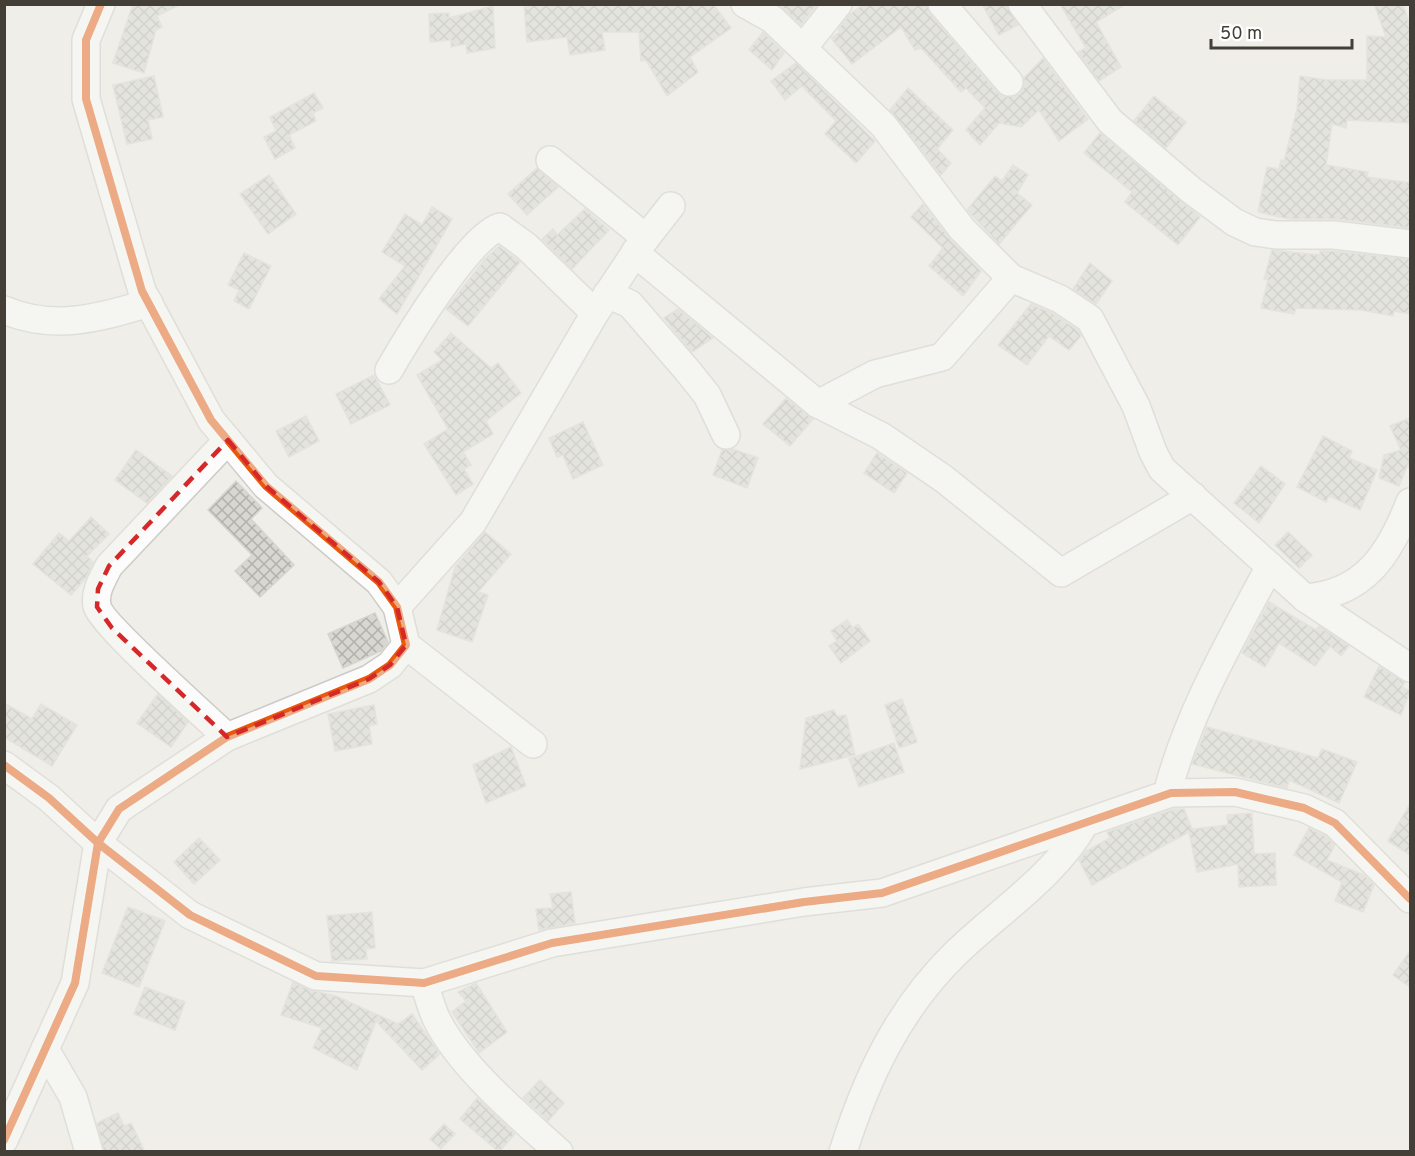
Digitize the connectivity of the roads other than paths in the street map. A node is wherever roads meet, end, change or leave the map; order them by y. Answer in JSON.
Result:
{"nodes":[{"id":1,"x":100,"y":4,"type":"edge"},
{"id":2,"x":942,"y":4,"type":"edge"},
{"id":3,"x":1022,"y":4,"type":"edge"},
{"id":4,"x":836,"y":5,"type":"edge"},
{"id":5,"x":751,"y":6,"type":"edge"},
{"id":6,"x":803,"y":48,"type":"junction"},
{"id":7,"x":1009,"y":82,"type":"dead end"},
{"id":8,"x":550,"y":160,"type":"dead end"},
{"id":9,"x":671,"y":206,"type":"dead end"},
{"id":10,"x":1410,"y":244,"type":"edge"},
{"id":11,"x":640,"y":245,"type":"junction"},
{"id":12,"x":1011,"y":278,"type":"junction"},
{"id":13,"x":148,"y":303,"type":"junction"},
{"id":14,"x":601,"y":304,"type":"junction"},
{"id":15,"x":4,"y":310,"type":"edge"},
{"id":16,"x":389,"y":370,"type":"dead end"},
{"id":17,"x":818,"y":404,"type":"junction"},
{"id":18,"x":726,"y":435,"type":"dead end"},
{"id":19,"x":228,"y":440,"type":"junction"},
{"id":20,"x":1193,"y":496,"type":"junction"},
{"id":21,"x":1410,"y":502,"type":"edge"},
{"id":22,"x":1270,"y":566,"type":"junction"},
{"id":23,"x":1305,"y":598,"type":"junction"},
{"id":24,"x":398,"y":607,"type":"junction"},
{"id":25,"x":406,"y":645,"type":"junction"},
{"id":26,"x":1410,"y":668,"type":"edge"},
{"id":27,"x":227,"y":737,"type":"junction"},
{"id":28,"x":533,"y":744,"type":"dead end"},
{"id":29,"x":4,"y":765,"type":"edge"},
{"id":30,"x":1167,"y":794,"type":"junction"},
{"id":31,"x":1085,"y":823,"type":"junction"},
{"id":32,"x":98,"y":843,"type":"junction"},
{"id":33,"x":1410,"y":899,"type":"edge"},
{"id":34,"x":424,"y":983,"type":"junction"},
{"id":35,"x":45,"y":1049,"type":"junction"},
{"id":36,"x":4,"y":1140,"type":"edge"},
{"id":37,"x":89,"y":1152,"type":"edge"},
{"id":38,"x":559,"y":1152,"type":"edge"},
{"id":39,"x":843,"y":1152,"type":"edge"}],
"edges":[{"from":1,"to":13,"type":"street"},
{"from":2,"to":7,"type":"street"},
{"from":3,"to":10,"type":"street"},
{"from":4,"to":6,"type":"street"},
{"from":5,"to":6,"type":"street"},
{"from":6,"to":12,"type":"street"},
{"from":8,"to":11,"type":"street"},
{"from":9,"to":11,"type":"street"},
{"from":11,"to":14,"type":"street"},
{"from":11,"to":17,"type":"street"},
{"from":12,"to":17,"type":"street"},
{"from":12,"to":20,"type":"street"},
{"from":13,"to":15,"type":"street"},
{"from":13,"to":19,"type":"street"},
{"from":14,"to":16,"type":"street"},
{"from":14,"to":18,"type":"street"},
{"from":14,"to":24,"type":"street"},
{"from":17,"to":20,"type":"street"},
{"from":19,"to":24,"type":"street"},
{"from":19,"to":27,"type":"street"},
{"from":20,"to":22,"type":"street"},
{"from":21,"to":23,"type":"street"},
{"from":22,"to":23,"type":"street"},
{"from":22,"to":30,"type":"street"},
{"from":23,"to":26,"type":"street"},
{"from":24,"to":25,"type":"street"},
{"from":25,"to":27,"type":"street"},
{"from":25,"to":28,"type":"street"},
{"from":27,"to":32,"type":"street"},
{"from":29,"to":32,"type":"street"},
{"from":30,"to":31,"type":"street"},
{"from":30,"to":33,"type":"street"},
{"from":31,"to":34,"type":"street"},
{"from":31,"to":39,"type":"street"},
{"from":32,"to":34,"type":"street"},
{"from":32,"to":35,"type":"street"},
{"from":34,"to":38,"type":"street"},
{"from":35,"to":36,"type":"street"},
{"from":35,"to":37,"type":"street"}]}
